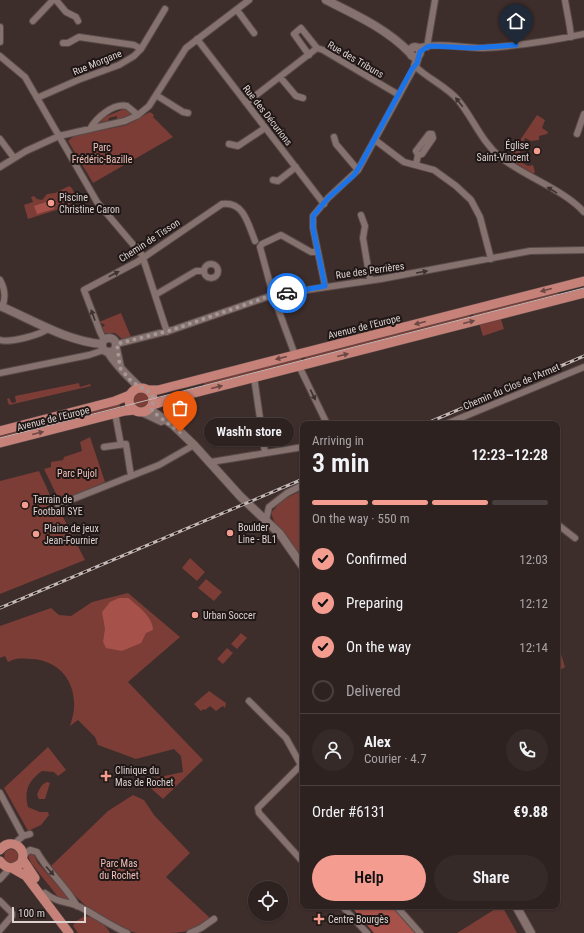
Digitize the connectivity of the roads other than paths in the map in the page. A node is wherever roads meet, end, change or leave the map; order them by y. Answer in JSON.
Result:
{"nodes":[{"id":1,"x":52,"y":0,"type":"edge"},
{"id":2,"x":56,"y":0,"type":"edge"},
{"id":3,"x":249,"y":0,"type":"edge"},
{"id":4,"x":326,"y":0,"type":"edge"},
{"id":5,"x":435,"y":0,"type":"edge"},
{"id":6,"x":565,"y":0,"type":"edge"},
{"id":7,"x":165,"y":9,"type":"dead end"},
{"id":8,"x":237,"y":10,"type":"junction"},
{"id":9,"x":33,"y":21,"type":"dead end"},
{"id":10,"x":78,"y":21,"type":"dead end"},
{"id":11,"x":0,"y":28,"type":"edge"},
{"id":12,"x":254,"y":33,"type":"dead end"},
{"id":13,"x":584,"y":34,"type":"edge"},
{"id":14,"x":571,"y":37,"type":"junction"},
{"id":15,"x":197,"y":39,"type":"junction"},
{"id":16,"x":0,"y":42,"type":"edge"},
{"id":17,"x":62,"y":43,"type":"dead end"},
{"id":18,"x":427,"y":47,"type":"junction"},
{"id":19,"x":317,"y":48,"type":"junction"},
{"id":20,"x":141,"y":49,"type":"junction"},
{"id":21,"x":415,"y":52,"type":"junction"},
{"id":22,"x":309,"y":55,"type":"junction"},
{"id":23,"x":0,"y":56,"type":"edge"},
{"id":24,"x":415,"y":66,"type":"junction"},
{"id":25,"x":280,"y":77,"type":"junction"},
{"id":26,"x":156,"y":95,"type":"junction"},
{"id":27,"x":399,"y":95,"type":"junction"},
{"id":28,"x":37,"y":98,"type":"junction"},
{"id":29,"x":303,"y":98,"type":"dead end"},
{"id":30,"x":246,"y":103,"type":"junction"},
{"id":31,"x":188,"y":113,"type":"dead end"},
{"id":32,"x":584,"y":114,"type":"edge"},
{"id":33,"x":138,"y":116,"type":"junction"},
{"id":34,"x":265,"y":128,"type":"junction"},
{"id":35,"x":90,"y":129,"type":"junction"},
{"id":36,"x":577,"y":134,"type":"dead end"},
{"id":37,"x":59,"y":136,"type":"junction"},
{"id":38,"x":334,"y":137,"type":"dead end"},
{"id":39,"x":0,"y":139,"type":"edge"},
{"id":40,"x":375,"y":140,"type":"junction"},
{"id":41,"x":229,"y":144,"type":"dead end"},
{"id":42,"x":418,"y":154,"type":"dead end"},
{"id":43,"x":14,"y":158,"type":"junction"},
{"id":44,"x":416,"y":165,"type":"junction"},
{"id":45,"x":0,"y":167,"type":"edge"},
{"id":46,"x":296,"y":167,"type":"junction"},
{"id":47,"x":358,"y":170,"type":"junction"},
{"id":48,"x":273,"y":180,"type":"dead end"},
{"id":49,"x":324,"y":204,"type":"junction"},
{"id":50,"x":584,"y":212,"type":"edge"},
{"id":51,"x":361,"y":215,"type":"dead end"},
{"id":52,"x":255,"y":241,"type":"dead end"},
{"id":53,"x":584,"y":250,"type":"edge"},
{"id":54,"x":318,"y":252,"type":"junction"},
{"id":55,"x":143,"y":257,"type":"junction"},
{"id":56,"x":491,"y":259,"type":"junction"},
{"id":57,"x":204,"y":271,"type":"dead end"},
{"id":58,"x":0,"y":280,"type":"edge"},
{"id":59,"x":370,"y":280,"type":"junction"},
{"id":60,"x":584,"y":281,"type":"edge"},
{"id":61,"x":325,"y":286,"type":"junction"},
{"id":62,"x":584,"y":293,"type":"edge"},
{"id":63,"x":155,"y":295,"type":"junction"},
{"id":64,"x":273,"y":295,"type":"junction"},
{"id":65,"x":1,"y":306,"type":"edge"},
{"id":66,"x":49,"y":328,"type":"junction"},
{"id":67,"x":167,"y":332,"type":"junction"},
{"id":68,"x":0,"y":340,"type":"edge"},
{"id":69,"x":117,"y":346,"type":"junction"},
{"id":70,"x":105,"y":347,"type":"junction"},
{"id":71,"x":295,"y":355,"type":"junction"},
{"id":72,"x":299,"y":366,"type":"junction"},
{"id":73,"x":584,"y":367,"type":"edge"},
{"id":74,"x":120,"y":368,"type":"junction"},
{"id":75,"x":0,"y":373,"type":"edge"},
{"id":76,"x":254,"y":378,"type":"junction"},
{"id":77,"x":137,"y":389,"type":"junction"},
{"id":78,"x":145,"y":409,"type":"junction"},
{"id":79,"x":115,"y":413,"type":"junction"},
{"id":80,"x":326,"y":421,"type":"edge"},
{"id":81,"x":453,"y":421,"type":"edge"},
{"id":82,"x":0,"y":430,"type":"edge"},
{"id":83,"x":0,"y":442,"type":"edge"},
{"id":84,"x":121,"y":445,"type":"junction"},
{"id":85,"x":194,"y":445,"type":"junction"},
{"id":86,"x":104,"y":447,"type":"dead end"},
{"id":87,"x":300,"y":448,"type":"edge"},
{"id":88,"x":265,"y":453,"type":"junction"},
{"id":89,"x":211,"y":462,"type":"junction"},
{"id":90,"x":131,"y":476,"type":"junction"},
{"id":91,"x":300,"y":486,"type":"edge"},
{"id":92,"x":58,"y":505,"type":"dead end"},
{"id":93,"x":266,"y":520,"type":"junction"},
{"id":94,"x":560,"y":526,"type":"edge"},
{"id":95,"x":575,"y":538,"type":"dead end"},
{"id":96,"x":300,"y":561,"type":"edge"},
{"id":97,"x":249,"y":701,"type":"dead end"},
{"id":98,"x":300,"y":761,"type":"edge"},
{"id":99,"x":300,"y":766,"type":"edge"},
{"id":100,"x":0,"y":793,"type":"edge"},
{"id":101,"x":22,"y":845,"type":"junction"},
{"id":102,"x":1,"y":848,"type":"edge"},
{"id":103,"x":300,"y":859,"type":"edge"},
{"id":104,"x":0,"y":862,"type":"edge"},
{"id":105,"x":11,"y":868,"type":"junction"},
{"id":106,"x":0,"y":878,"type":"edge"},
{"id":107,"x":45,"y":893,"type":"junction"},
{"id":108,"x":0,"y":901,"type":"edge"},
{"id":109,"x":78,"y":906,"type":"junction"},
{"id":110,"x":345,"y":909,"type":"edge"},
{"id":111,"x":399,"y":909,"type":"edge"},
{"id":112,"x":518,"y":909,"type":"edge"},
{"id":113,"x":214,"y":919,"type":"dead end"},
{"id":114,"x":0,"y":930,"type":"edge"},
{"id":115,"x":70,"y":933,"type":"edge"},
{"id":116,"x":128,"y":933,"type":"edge"},
{"id":117,"x":190,"y":933,"type":"edge"},
{"id":118,"x":367,"y":933,"type":"edge"},
{"id":119,"x":420,"y":933,"type":"edge"},
{"id":120,"x":531,"y":933,"type":"edge"}],
"edges":[{"from":1,"to":9,"type":"street"},
{"from":2,"to":10,"type":"street"},
{"from":3,"to":8,"type":"street"},
{"from":4,"to":21,"type":"street"},
{"from":5,"to":18,"type":"street"},
{"from":6,"to":14,"type":"street"},
{"from":7,"to":20,"type":"street","name":"Rue Morgane"},
{"from":8,"to":12,"type":"street"},
{"from":8,"to":15,"type":"street"},
{"from":11,"to":16,"type":"street"},
{"from":13,"to":14,"type":"street"},
{"from":14,"to":18,"type":"street"},
{"from":15,"to":26,"type":"street"},
{"from":15,"to":30,"type":"street","name":"Rue des Décurions"},
{"from":17,"to":20,"type":"street"},
{"from":18,"to":21,"type":"street"},
{"from":19,"to":22,"type":"street","name":"Rue des Tribuns"},
{"from":19,"to":22,"type":"street"},
{"from":19,"to":27,"type":"street","name":"Rue des Tribuns"},
{"from":20,"to":28,"type":"street","name":"Rue Morgane"},
{"from":21,"to":24,"type":"street"},
{"from":22,"to":25,"type":"street","name":"Rue des Tribuns"},
{"from":23,"to":28,"type":"street"},
{"from":24,"to":27,"type":"street"},
{"from":50,"to":24,"type":"street","one_way":true},
{"from":25,"to":29,"type":"street"},
{"from":25,"to":30,"type":"street","name":"Rue des Tribuns"},
{"from":26,"to":31,"type":"street"},
{"from":26,"to":33,"type":"street"},
{"from":27,"to":40,"type":"street"},
{"from":28,"to":37,"type":"street"},
{"from":30,"to":34,"type":"street","name":"Rue des Décurions"},
{"from":32,"to":36,"type":"street"},
{"from":33,"to":35,"type":"street"},
{"from":33,"to":35,"type":"street"},
{"from":34,"to":41,"type":"street"},
{"from":34,"to":46,"type":"street","name":"Rue des Décurions"},
{"from":35,"to":37,"type":"street"},
{"from":37,"to":43,"type":"street"},
{"from":37,"to":55,"type":"street"},
{"from":38,"to":47,"type":"street"},
{"from":39,"to":43,"type":"street"},
{"from":40,"to":44,"type":"street"},
{"from":40,"to":47,"type":"street"},
{"from":42,"to":44,"type":"street"},
{"from":43,"to":45,"type":"street"},
{"from":44,"to":56,"type":"street"},
{"from":46,"to":48,"type":"street"},
{"from":46,"to":49,"type":"street","name":"Rue des Décurions"},
{"from":47,"to":49,"type":"street"},
{"from":49,"to":54,"type":"street"},
{"from":51,"to":59,"type":"street"},
{"from":52,"to":55,"type":"street","name":"Chemin de Tisson"},
{"from":53,"to":56,"type":"street","name":"Rue des Perrières"},
{"from":54,"to":61,"type":"street"},
{"from":54,"to":64,"type":"street"},
{"from":55,"to":63,"type":"street"},
{"from":70,"to":55,"type":"street","name":"Chemin de Tisson","one_way":true},
{"from":59,"to":56,"type":"street","name":"Rue des Perrières","one_way":true},
{"from":57,"to":63,"type":"street"},
{"from":58,"to":65,"type":"street"},
{"from":59,"to":61,"type":"street","name":"Rue des Perrières"},
{"from":60,"to":71,"type":"main road","name":"Avenue de l'Europe","one_way":true},
{"from":61,"to":64,"type":"street","name":"Rue des Perrières"},
{"from":72,"to":62,"type":"main road","name":"Avenue de l'Europe","one_way":true},
{"from":63,"to":67,"type":"street"},
{"from":64,"to":67,"type":"street","name":"Rue des Perrières"},
{"from":64,"to":71,"type":"street"},
{"from":65,"to":66,"type":"street"},
{"from":66,"to":68,"type":"street"},
{"from":66,"to":70,"type":"street"},
{"from":67,"to":69,"type":"street","name":"Rue des Perrières"},
{"from":69,"to":70,"type":"street"},
{"from":69,"to":70,"type":"street"},
{"from":69,"to":74,"type":"street"},
{"from":70,"to":74,"type":"street"},
{"from":70,"to":75,"type":"street"},
{"from":71,"to":77,"type":"main road","name":"Avenue de l'Europe","one_way":true},
{"from":72,"to":76,"type":"main road","name":"Avenue de l'Europe"},
{"from":72,"to":80,"type":"street","one_way":true},
{"from":73,"to":81,"type":"street","name":"Chemin du Clos de l'Armet"},
{"from":74,"to":77,"type":"street"},
{"from":78,"to":76,"type":"main road","name":"Avenue de l'Europe","one_way":true},
{"from":76,"to":88,"type":"street"},
{"from":77,"to":78,"type":"main road"},
{"from":77,"to":78,"type":"main road"},
{"from":77,"to":82,"type":"main road","name":"Avenue de l'Europe"},
{"from":78,"to":79,"type":"main road","name":"Avenue de l'Europe"},
{"from":78,"to":85,"type":"street"},
{"from":83,"to":79,"type":"main road","name":"Avenue de l'Europe","one_way":true},
{"from":79,"to":84,"type":"street"},
{"from":84,"to":86,"type":"street"},
{"from":84,"to":90,"type":"street"},
{"from":85,"to":89,"type":"street"},
{"from":85,"to":90,"type":"street"},
{"from":87,"to":88,"type":"street"},
{"from":88,"to":89,"type":"street"},
{"from":89,"to":93,"type":"street"},
{"from":90,"to":92,"type":"street"},
{"from":91,"to":93,"type":"street"},
{"from":93,"to":96,"type":"street"},
{"from":94,"to":95,"type":"street"},
{"from":97,"to":98,"type":"street"},
{"from":99,"to":103,"type":"street"},
{"from":100,"to":101,"type":"street"},
{"from":101,"to":102,"type":"main road"},
{"from":101,"to":105,"type":"main road"},
{"from":101,"to":107,"type":"main road"},
{"from":101,"to":109,"type":"street","one_way":true},
{"from":104,"to":105,"type":"main road"},
{"from":104,"to":106,"type":"street"},
{"from":105,"to":106,"type":"street"},
{"from":105,"to":115,"type":"main road"},
{"from":107,"to":109,"type":"street"},
{"from":107,"to":115,"type":"main road"},
{"from":108,"to":114,"type":"street"},
{"from":109,"to":116,"type":"street"},
{"from":110,"to":118,"type":"street"},
{"from":111,"to":119,"type":"street"},
{"from":112,"to":120,"type":"street"},
{"from":113,"to":117,"type":"street"}]}
